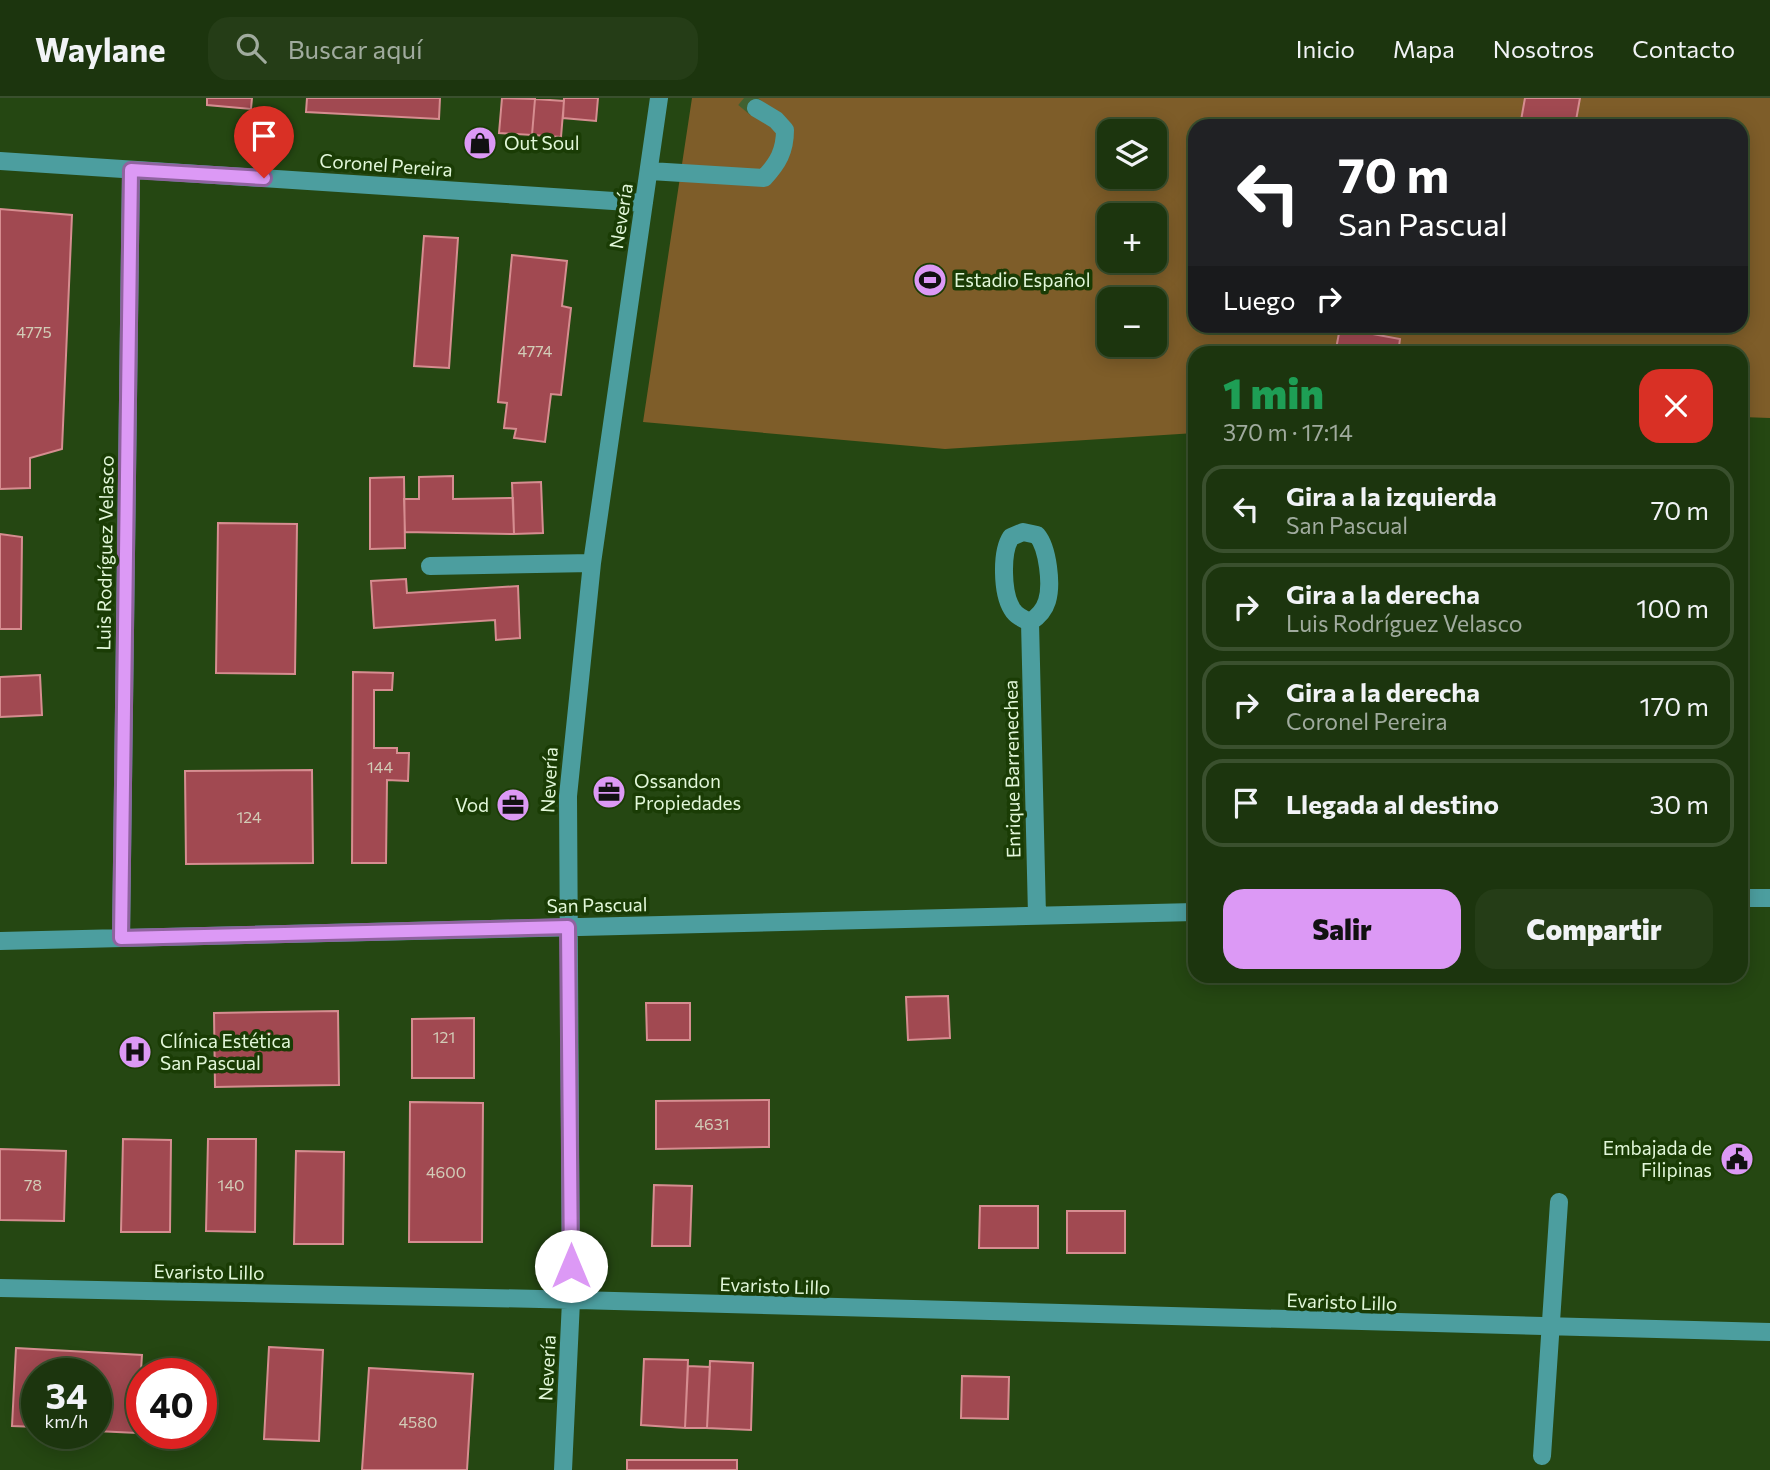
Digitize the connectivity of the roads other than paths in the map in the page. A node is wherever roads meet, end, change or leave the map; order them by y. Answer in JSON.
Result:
{"nodes":[{"id":1,"x":659,"y":98,"type":"edge"},
{"id":2,"x":756,"y":108,"type":"tunnel mouth"},
{"id":3,"x":0,"y":161,"type":"edge"},
{"id":4,"x":131,"y":170,"type":"junction"},
{"id":5,"x":650,"y":171,"type":"junction"},
{"id":6,"x":644,"y":203,"type":"junction"},
{"id":7,"x":592,"y":563,"type":"junction"},
{"id":8,"x":430,"y":566,"type":"dead end"},
{"id":9,"x":1030,"y":622,"type":"junction"},
{"id":10,"x":1748,"y":898,"type":"edge"},
{"id":11,"x":1770,"y":898,"type":"edge"},
{"id":12,"x":1188,"y":912,"type":"edge"},
{"id":13,"x":1037,"y":915,"type":"junction"},
{"id":14,"x":568,"y":927,"type":"junction"},
{"id":15,"x":121,"y":938,"type":"junction"},
{"id":16,"x":0,"y":941,"type":"edge"},
{"id":17,"x":1559,"y":1202,"type":"dead end"},
{"id":18,"x":0,"y":1288,"type":"edge"},
{"id":19,"x":571,"y":1301,"type":"junction"},
{"id":20,"x":1550,"y":1329,"type":"junction"},
{"id":21,"x":1770,"y":1332,"type":"edge"},
{"id":22,"x":1542,"y":1456,"type":"dead end"},
{"id":23,"x":563,"y":1470,"type":"edge"}],
"edges":[{"from":1,"to":5,"type":"street","name":"Nevería"},
{"from":2,"to":5,"type":"street"},
{"from":3,"to":4,"type":"street","name":"Coronel Pereira"},
{"from":4,"to":6,"type":"street","name":"Coronel Pereira"},
{"from":4,"to":15,"type":"street","name":"Luis Rodríguez Velasco"},
{"from":5,"to":6,"type":"street","name":"Nevería"},
{"from":6,"to":7,"type":"street","name":"Nevería"},
{"from":7,"to":8,"type":"street"},
{"from":7,"to":14,"type":"street","name":"Nevería"},
{"from":9,"to":9,"type":"street"},
{"from":9,"to":13,"type":"street","name":"Enrique Barrenechea"},
{"from":10,"to":11,"type":"street"},
{"from":12,"to":13,"type":"street","name":"San Pascual"},
{"from":13,"to":14,"type":"street","name":"San Pascual"},
{"from":14,"to":15,"type":"street","name":"San Pascual"},
{"from":14,"to":19,"type":"street","name":"Nevería"},
{"from":15,"to":16,"type":"street","name":"San Pascual"},
{"from":17,"to":20,"type":"street"},
{"from":18,"to":19,"type":"street","name":"Evaristo Lillo"},
{"from":19,"to":20,"type":"street","name":"Evaristo Lillo"},
{"from":19,"to":23,"type":"street","name":"Nevería"},
{"from":20,"to":21,"type":"street","name":"Evaristo Lillo"},
{"from":20,"to":22,"type":"street"}]}
